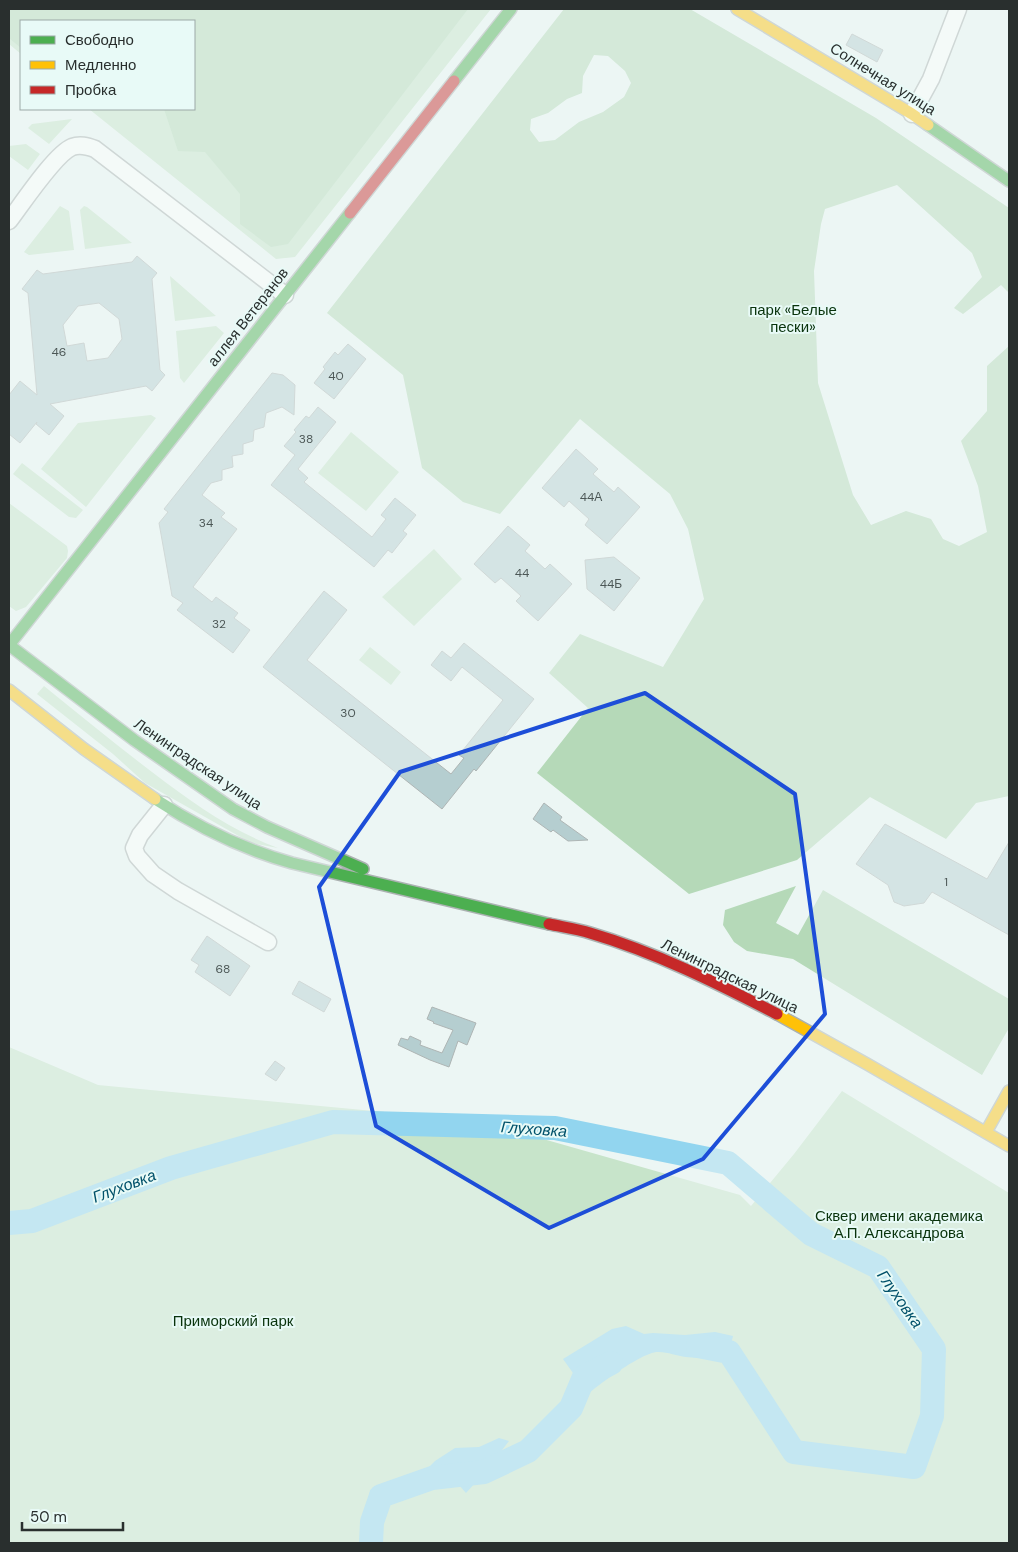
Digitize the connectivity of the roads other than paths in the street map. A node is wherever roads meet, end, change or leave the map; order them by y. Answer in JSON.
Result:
{"nodes":[{"id":1,"x":511,"y":9,"type":"edge"},
{"id":2,"x":737,"y":9,"type":"edge"},
{"id":3,"x":958,"y":9,"type":"edge"},
{"id":4,"x":912,"y":114,"type":"junction"},
{"id":5,"x":1009,"y":180,"type":"edge"},
{"id":6,"x":9,"y":221,"type":"edge"},
{"id":7,"x":285,"y":295,"type":"junction"},
{"id":8,"x":9,"y":645,"type":"edge"},
{"id":9,"x":9,"y":690,"type":"edge"},
{"id":10,"x":164,"y":805,"type":"junction"},
{"id":11,"x":300,"y":842,"type":"junction"},
{"id":12,"x":292,"y":863,"type":"junction"},
{"id":13,"x":415,"y":892,"type":"junction"},
{"id":14,"x":268,"y":942,"type":"dead end"},
{"id":15,"x":1009,"y":1091,"type":"edge"},
{"id":16,"x":986,"y":1132,"type":"junction"},
{"id":17,"x":1009,"y":1146,"type":"edge"}],
"edges":[{"from":1,"to":7,"type":"main road","name":"аллея Ветеранов"},
{"from":2,"to":4,"type":"main road","name":"Солнечная улица"},
{"from":3,"to":4,"type":"street"},
{"from":4,"to":5,"type":"main road","name":"Солнечная улица"},
{"from":6,"to":7,"type":"street"},
{"from":7,"to":8,"type":"main road","name":"аллея Ветеранов"},
{"from":8,"to":11,"type":"main road","name":"Ленинградская улица"},
{"from":9,"to":10,"type":"main road","name":"Ленинградская улица"},
{"from":10,"to":12,"type":"main road","name":"Ленинградская улица"},
{"from":10,"to":14,"type":"street"},
{"from":11,"to":12,"type":"main road"},
{"from":11,"to":13,"type":"main road","name":"Ленинградская улица"},
{"from":12,"to":13,"type":"main road","name":"Ленинградская улица"},
{"from":13,"to":16,"type":"main road","name":"Ленинградская улица"},
{"from":15,"to":16,"type":"main road"},
{"from":16,"to":17,"type":"main road","name":"Ленинградская улица"}]}
